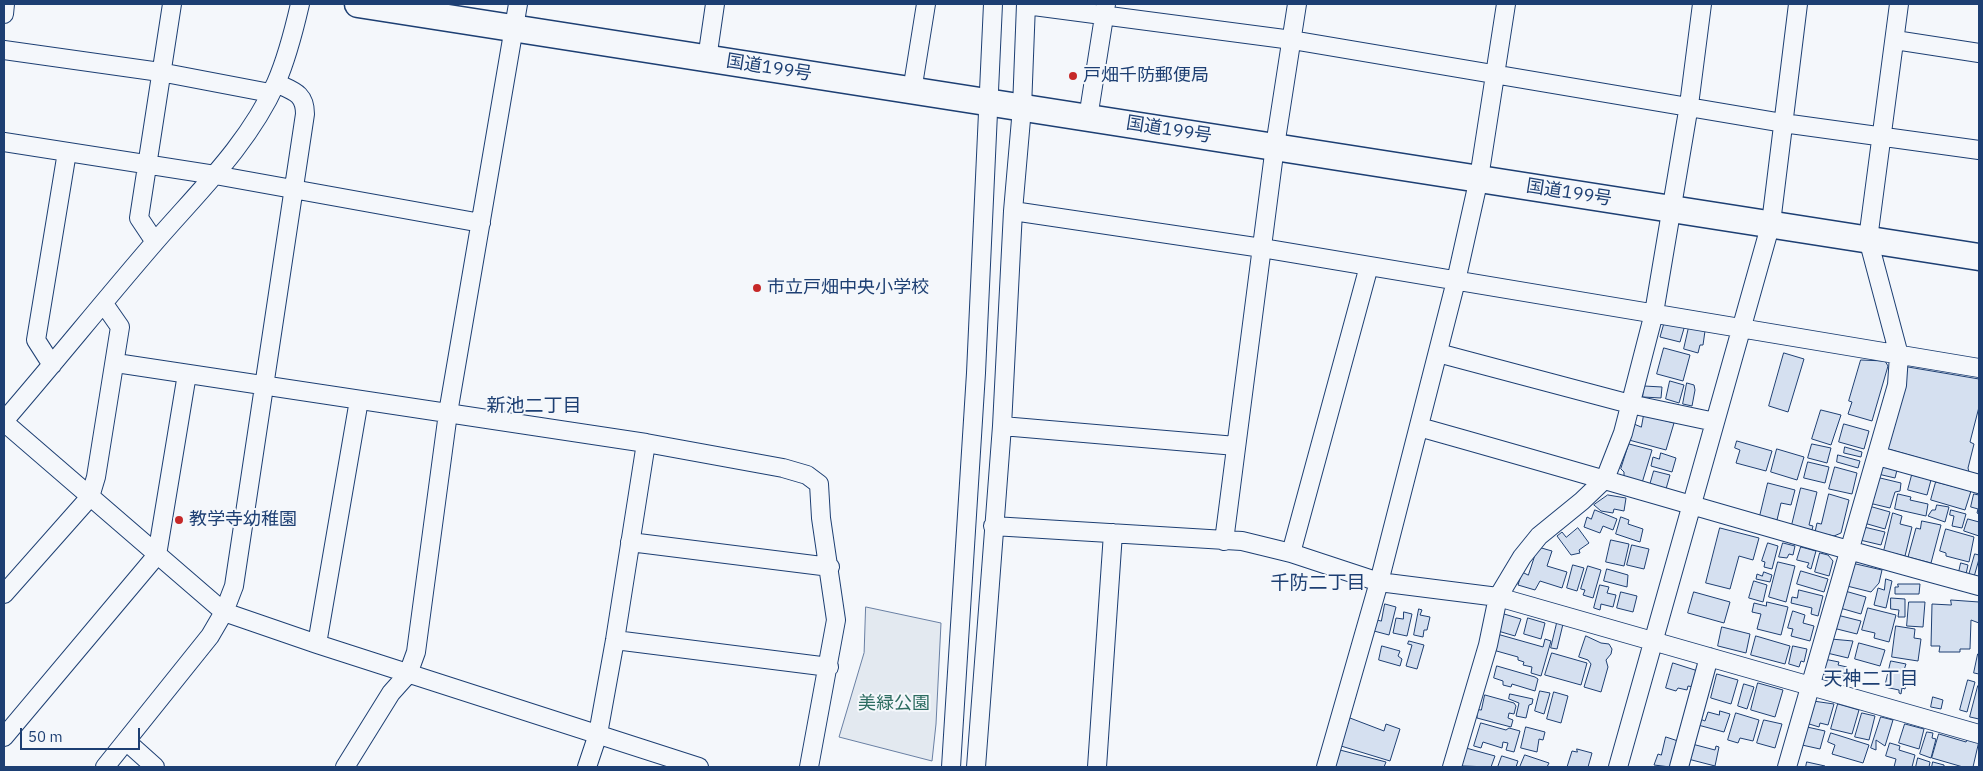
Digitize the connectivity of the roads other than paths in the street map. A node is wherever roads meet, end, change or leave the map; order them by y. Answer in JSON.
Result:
{"nodes":[{"id":1,"x":5,"y":4,"type":"edge"},
{"id":2,"x":172,"y":4,"type":"edge"},
{"id":3,"x":300,"y":4,"type":"edge"},
{"id":4,"x":358,"y":4,"type":"edge"},
{"id":5,"x":715,"y":4,"type":"edge"},
{"id":6,"x":926,"y":4,"type":"edge"},
{"id":7,"x":993,"y":4,"type":"edge"},
{"id":8,"x":1026,"y":4,"type":"edge"},
{"id":9,"x":1297,"y":4,"type":"edge"},
{"id":10,"x":1506,"y":4,"type":"edge"},
{"id":11,"x":1702,"y":4,"type":"edge"},
{"id":12,"x":1798,"y":4,"type":"edge"},
{"id":13,"x":1899,"y":4,"type":"edge"},
{"id":14,"x":1105,"y":10,"type":"edge"},
{"id":15,"x":4,"y":14,"type":"edge"},
{"id":16,"x":516,"y":16,"type":"edge"},
{"id":17,"x":1292,"y":40,"type":"junction"},
{"id":18,"x":1895,"y":40,"type":"junction"},
{"id":19,"x":4,"y":50,"type":"edge"},
{"id":20,"x":1979,"y":53,"type":"edge"},
{"id":21,"x":707,"y":59,"type":"junction"},
{"id":22,"x":160,"y":72,"type":"junction"},
{"id":23,"x":1497,"y":73,"type":"junction"},
{"id":24,"x":273,"y":88,"type":"junction"},
{"id":25,"x":912,"y":91,"type":"junction"},
{"id":26,"x":990,"y":102,"type":"junction"},
{"id":27,"x":1689,"y":106,"type":"junction"},
{"id":28,"x":1022,"y":108,"type":"junction"},
{"id":29,"x":1088,"y":118,"type":"junction"},
{"id":30,"x":1784,"y":123,"type":"junction"},
{"id":31,"x":1882,"y":136,"type":"junction"},
{"id":32,"x":4,"y":142,"type":"edge"},
{"id":33,"x":1275,"y":146,"type":"junction"},
{"id":34,"x":1979,"y":150,"type":"edge"},
{"id":35,"x":67,"y":152,"type":"junction"},
{"id":36,"x":147,"y":165,"type":"junction"},
{"id":37,"x":215,"y":175,"type":"junction"},
{"id":38,"x":1479,"y":178,"type":"junction"},
{"id":39,"x":294,"y":190,"type":"junction"},
{"id":40,"x":1670,"y":209,"type":"junction"},
{"id":41,"x":1012,"y":212,"type":"junction"},
{"id":42,"x":480,"y":223,"type":"junction"},
{"id":43,"x":1771,"y":223,"type":"junction"},
{"id":44,"x":1868,"y":239,"type":"junction"},
{"id":45,"x":156,"y":242,"type":"junction"},
{"id":46,"x":1262,"y":248,"type":"junction"},
{"id":47,"x":1979,"y":257,"type":"edge"},
{"id":48,"x":1369,"y":266,"type":"junction"},
{"id":49,"x":1456,"y":281,"type":"junction"},
{"id":50,"x":104,"y":304,"type":"junction"},
{"id":51,"x":1654,"y":313,"type":"junction"},
{"id":52,"x":1742,"y":328,"type":"junction"},
{"id":53,"x":1438,"y":353,"type":"junction"},
{"id":54,"x":1899,"y":355,"type":"junction"},
{"id":55,"x":116,"y":363,"type":"junction"},
{"id":56,"x":52,"y":365,"type":"junction"},
{"id":57,"x":1979,"y":368,"type":"edge"},
{"id":58,"x":187,"y":374,"type":"junction"},
{"id":59,"x":266,"y":386,"type":"junction"},
{"id":60,"x":359,"y":400,"type":"junction"},
{"id":61,"x":1630,"y":404,"type":"junction"},
{"id":62,"x":448,"y":413,"type":"junction"},
{"id":63,"x":4,"y":421,"type":"edge"},
{"id":64,"x":1715,"y":422,"type":"junction"},
{"id":65,"x":1002,"y":426,"type":"junction"},
{"id":66,"x":1419,"y":427,"type":"junction"},
{"id":67,"x":646,"y":443,"type":"junction"},
{"id":68,"x":1236,"y":446,"type":"junction"},
{"id":69,"x":1878,"y":456,"type":"junction"},
{"id":70,"x":1605,"y":478,"type":"junction"},
{"id":71,"x":1979,"y":484,"type":"edge"},
{"id":72,"x":90,"y":497,"type":"junction"},
{"id":73,"x":1691,"y":506,"type":"junction"},
{"id":74,"x":993,"y":526,"type":"junction"},
{"id":75,"x":1113,"y":533,"type":"junction"},
{"id":76,"x":1224,"y":541,"type":"junction"},
{"id":77,"x":630,"y":542,"type":"junction"},
{"id":78,"x":1849,"y":551,"type":"junction"},
{"id":79,"x":1291,"y":553,"type":"junction"},
{"id":80,"x":157,"y":555,"type":"junction"},
{"id":81,"x":830,"y":568,"type":"junction"},
{"id":82,"x":1379,"y":582,"type":"junction"},
{"id":83,"x":1979,"y":586,"type":"edge"},
{"id":84,"x":4,"y":594,"type":"edge"},
{"id":85,"x":1498,"y":597,"type":"junction"},
{"id":86,"x":224,"y":612,"type":"junction"},
{"id":87,"x":615,"y":640,"type":"junction"},
{"id":88,"x":1653,"y":640,"type":"junction"},
{"id":89,"x":317,"y":644,"type":"junction"},
{"id":90,"x":1709,"y":657,"type":"junction"},
{"id":91,"x":829,"y":667,"type":"junction"},
{"id":92,"x":408,"y":674,"type":"junction"},
{"id":93,"x":1810,"y":685,"type":"junction"},
{"id":94,"x":598,"y":734,"type":"junction"},
{"id":95,"x":1979,"y":734,"type":"edge"},
{"id":96,"x":4,"y":737,"type":"edge"},
{"id":97,"x":126,"y":741,"type":"junction"},
{"id":98,"x":693,"y":766,"type":"edge"},
{"id":99,"x":105,"y":767,"type":"edge"},
{"id":100,"x":154,"y":767,"type":"edge"},
{"id":101,"x":345,"y":767,"type":"edge"},
{"id":102,"x":587,"y":767,"type":"edge"},
{"id":103,"x":809,"y":767,"type":"edge"},
{"id":104,"x":951,"y":767,"type":"edge"},
{"id":105,"x":976,"y":767,"type":"edge"},
{"id":106,"x":1097,"y":767,"type":"edge"},
{"id":107,"x":1326,"y":767,"type":"edge"},
{"id":108,"x":1452,"y":767,"type":"edge"},
{"id":109,"x":1618,"y":767,"type":"edge"},
{"id":110,"x":1680,"y":767,"type":"edge"},
{"id":111,"x":1786,"y":767,"type":"edge"}],
"edges":[{"from":1,"to":15,"type":"street"},
{"from":2,"to":22,"type":"street"},
{"from":3,"to":24,"type":"street"},
{"from":4,"to":16,"type":"highway","name":"国道199号"},
{"from":5,"to":21,"type":"street"},
{"from":6,"to":25,"type":"street"},
{"from":7,"to":26,"type":"street"},
{"from":8,"to":14,"type":"street"},
{"from":8,"to":28,"type":"street"},
{"from":9,"to":17,"type":"street"},
{"from":10,"to":23,"type":"street"},
{"from":11,"to":27,"type":"street"},
{"from":12,"to":30,"type":"street"},
{"from":13,"to":18,"type":"street"},
{"from":14,"to":17,"type":"street"},
{"from":14,"to":29,"type":"street"},
{"from":16,"to":21,"type":"highway","name":"国道199号"},
{"from":16,"to":42,"type":"street"},
{"from":17,"to":23,"type":"street"},
{"from":17,"to":33,"type":"street"},
{"from":18,"to":20,"type":"street"},
{"from":18,"to":31,"type":"street"},
{"from":19,"to":22,"type":"street"},
{"from":21,"to":25,"type":"highway","name":"国道199号"},
{"from":22,"to":24,"type":"street"},
{"from":22,"to":36,"type":"street"},
{"from":23,"to":27,"type":"street"},
{"from":23,"to":38,"type":"street"},
{"from":24,"to":37,"type":"street"},
{"from":24,"to":39,"type":"street"},
{"from":25,"to":26,"type":"highway","name":"国道199号"},
{"from":26,"to":28,"type":"highway","name":"国道199号"},
{"from":26,"to":104,"type":"street"},
{"from":27,"to":30,"type":"street"},
{"from":27,"to":40,"type":"street"},
{"from":28,"to":29,"type":"highway","name":"国道199号"},
{"from":28,"to":41,"type":"street"},
{"from":29,"to":33,"type":"highway","name":"国道199号"},
{"from":30,"to":31,"type":"street"},
{"from":30,"to":43,"type":"street"},
{"from":31,"to":34,"type":"street"},
{"from":31,"to":44,"type":"street"},
{"from":32,"to":35,"type":"street"},
{"from":33,"to":38,"type":"highway","name":"国道199号"},
{"from":33,"to":46,"type":"street"},
{"from":35,"to":36,"type":"street"},
{"from":35,"to":56,"type":"street"},
{"from":36,"to":37,"type":"street"},
{"from":36,"to":45,"type":"street"},
{"from":37,"to":39,"type":"street"},
{"from":37,"to":45,"type":"street"},
{"from":38,"to":40,"type":"highway","name":"国道199号"},
{"from":38,"to":49,"type":"street"},
{"from":39,"to":42,"type":"street"},
{"from":39,"to":59,"type":"street"},
{"from":40,"to":43,"type":"highway","name":"国道199号"},
{"from":40,"to":51,"type":"street"},
{"from":41,"to":46,"type":"street"},
{"from":41,"to":65,"type":"street"},
{"from":42,"to":62,"type":"street"},
{"from":43,"to":44,"type":"highway","name":"国道199号"},
{"from":43,"to":52,"type":"street"},
{"from":44,"to":47,"type":"highway","name":"国道199号"},
{"from":44,"to":54,"type":"street"},
{"from":45,"to":50,"type":"street"},
{"from":46,"to":48,"type":"street"},
{"from":46,"to":68,"type":"street"},
{"from":48,"to":49,"type":"street"},
{"from":48,"to":79,"type":"street"},
{"from":49,"to":51,"type":"street"},
{"from":49,"to":53,"type":"street"},
{"from":50,"to":55,"type":"street"},
{"from":50,"to":56,"type":"street"},
{"from":51,"to":52,"type":"street"},
{"from":51,"to":61,"type":"street"},
{"from":52,"to":54,"type":"street"},
{"from":52,"to":64,"type":"street"},
{"from":53,"to":61,"type":"street"},
{"from":53,"to":66,"type":"street"},
{"from":54,"to":57,"type":"street"},
{"from":54,"to":69,"type":"street"},
{"from":55,"to":58,"type":"street"},
{"from":55,"to":72,"type":"street"},
{"from":56,"to":63,"type":"street"},
{"from":58,"to":59,"type":"street"},
{"from":58,"to":80,"type":"street"},
{"from":59,"to":60,"type":"street"},
{"from":59,"to":86,"type":"street"},
{"from":60,"to":62,"type":"street"},
{"from":60,"to":89,"type":"street"},
{"from":61,"to":64,"type":"street"},
{"from":61,"to":70,"type":"street"},
{"from":62,"to":67,"type":"street"},
{"from":62,"to":92,"type":"street"},
{"from":63,"to":72,"type":"street"},
{"from":64,"to":73,"type":"street"},
{"from":65,"to":68,"type":"street"},
{"from":65,"to":74,"type":"street"},
{"from":66,"to":70,"type":"street"},
{"from":66,"to":82,"type":"street"},
{"from":67,"to":77,"type":"street"},
{"from":67,"to":81,"type":"street"},
{"from":68,"to":76,"type":"street"},
{"from":69,"to":71,"type":"street"},
{"from":69,"to":78,"type":"street"},
{"from":70,"to":73,"type":"street"},
{"from":70,"to":85,"type":"street"},
{"from":72,"to":80,"type":"street"},
{"from":72,"to":84,"type":"street"},
{"from":73,"to":78,"type":"street"},
{"from":73,"to":88,"type":"street"},
{"from":74,"to":75,"type":"street"},
{"from":74,"to":105,"type":"street"},
{"from":75,"to":76,"type":"street"},
{"from":75,"to":106,"type":"street"},
{"from":76,"to":79,"type":"street"},
{"from":77,"to":81,"type":"street"},
{"from":77,"to":87,"type":"street"},
{"from":78,"to":83,"type":"street"},
{"from":78,"to":93,"type":"street"},
{"from":79,"to":82,"type":"street"},
{"from":80,"to":86,"type":"street"},
{"from":80,"to":96,"type":"street"},
{"from":81,"to":91,"type":"street"},
{"from":82,"to":85,"type":"street"},
{"from":82,"to":107,"type":"street"},
{"from":85,"to":88,"type":"street"},
{"from":85,"to":108,"type":"street"},
{"from":86,"to":89,"type":"street"},
{"from":86,"to":97,"type":"street"},
{"from":87,"to":91,"type":"street"},
{"from":87,"to":94,"type":"street"},
{"from":88,"to":90,"type":"street"},
{"from":88,"to":109,"type":"street"},
{"from":89,"to":92,"type":"street"},
{"from":90,"to":93,"type":"street"},
{"from":90,"to":110,"type":"street"},
{"from":91,"to":103,"type":"street"},
{"from":92,"to":94,"type":"street"},
{"from":92,"to":101,"type":"street"},
{"from":93,"to":95,"type":"street"},
{"from":93,"to":111,"type":"street"},
{"from":94,"to":98,"type":"street"},
{"from":94,"to":102,"type":"street"},
{"from":97,"to":99,"type":"street"},
{"from":97,"to":100,"type":"street"}]}
